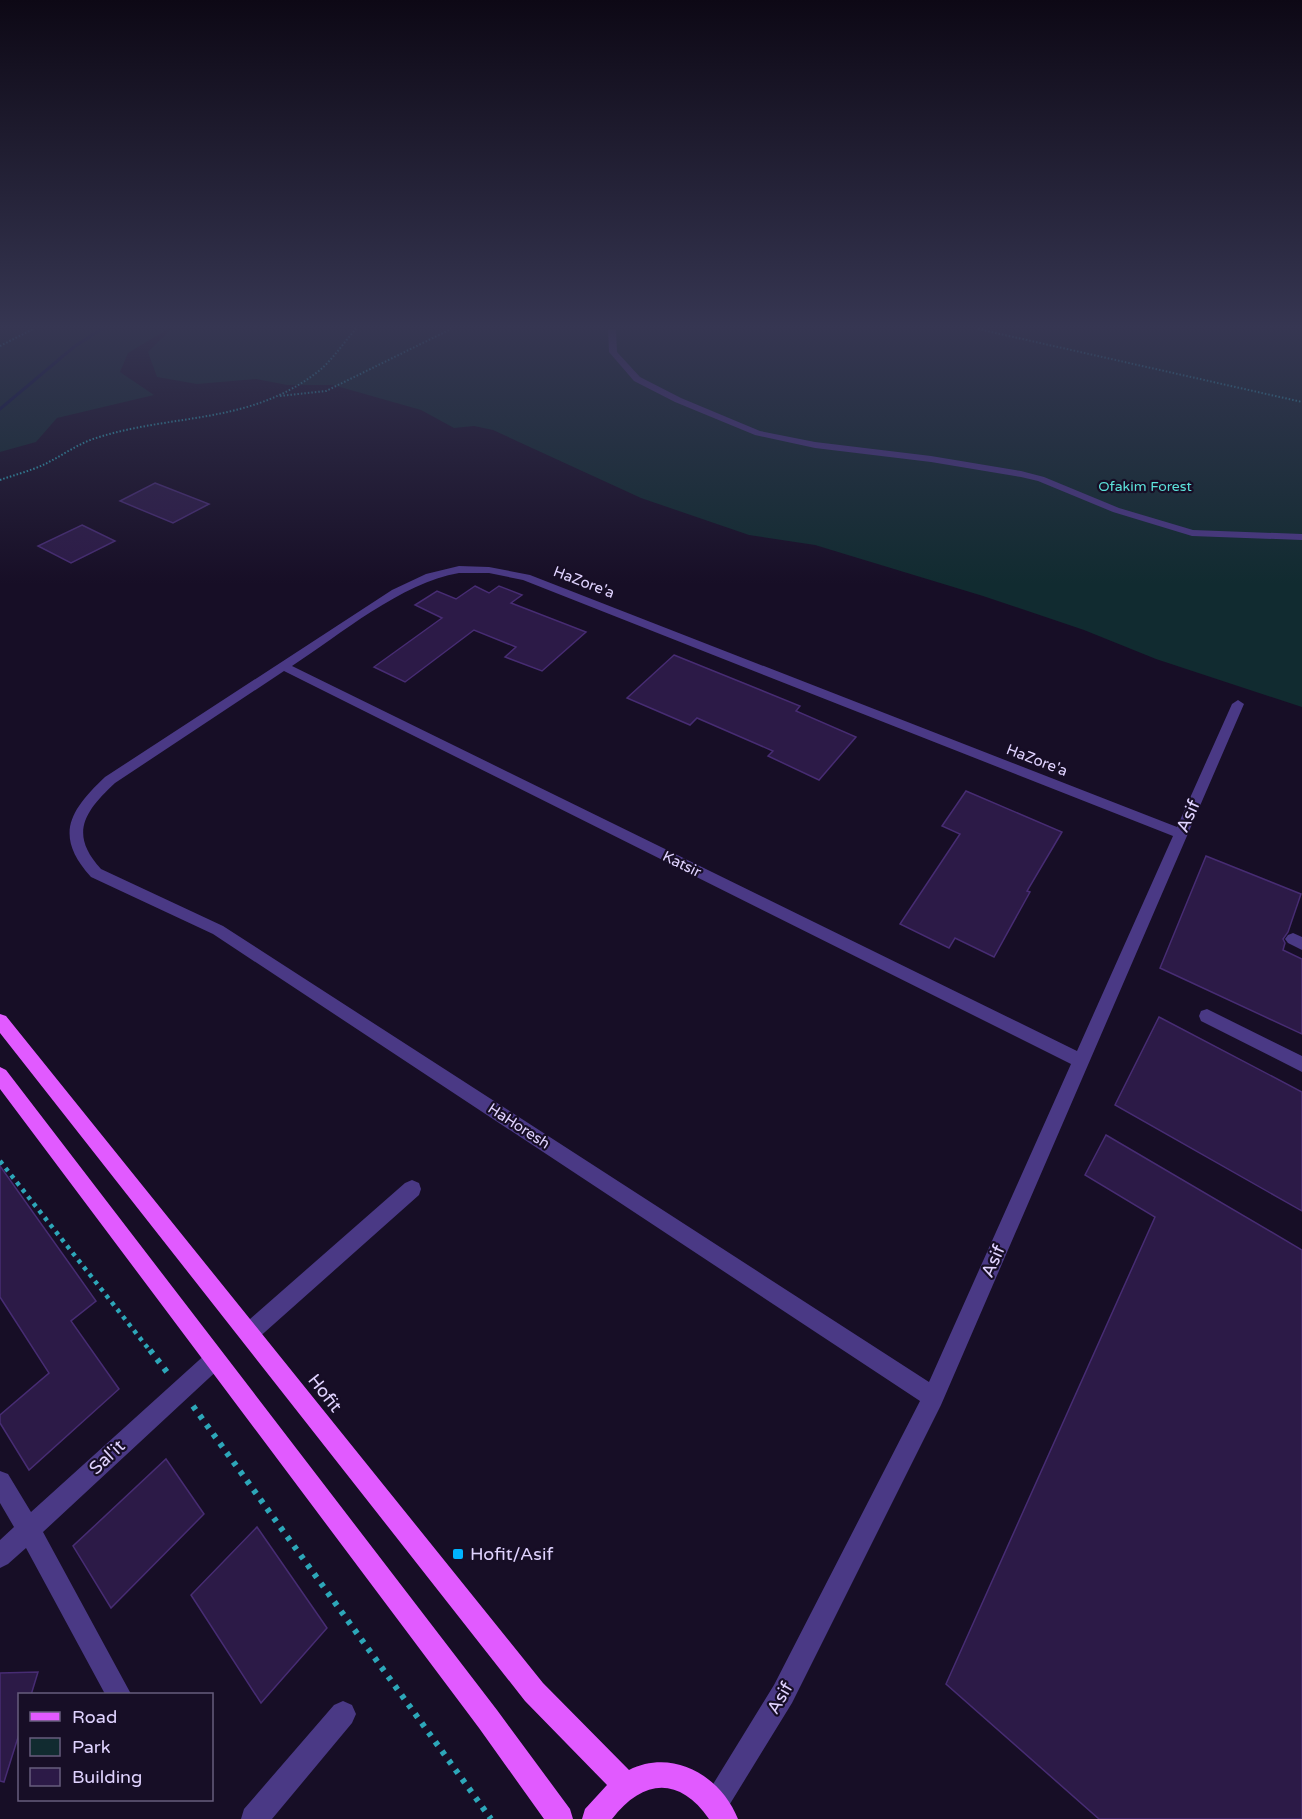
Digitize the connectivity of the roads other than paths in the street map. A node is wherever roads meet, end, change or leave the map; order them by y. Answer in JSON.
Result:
{"nodes":[{"id":1,"x":712,"y":414,"type":"edge"},
{"id":2,"x":1302,"y":537,"type":"edge"},
{"id":3,"x":283,"y":666,"type":"junction"},
{"id":4,"x":1238,"y":704,"type":"dead end"},
{"id":5,"x":1181,"y":834,"type":"junction"},
{"id":6,"x":96,"y":873,"type":"joint"},
{"id":7,"x":1207,"y":1016,"type":"dead end"},
{"id":8,"x":0,"y":1021,"type":"edge"},
{"id":9,"x":1081,"y":1061,"type":"junction"},
{"id":10,"x":1302,"y":1064,"type":"edge"},
{"id":11,"x":0,"y":1075,"type":"edge"},
{"id":12,"x":412,"y":1189,"type":"dead end"},
{"id":13,"x":249,"y":1333,"type":"junction"},
{"id":14,"x":215,"y":1359,"type":"junction"},
{"id":15,"x":933,"y":1397,"type":"junction"},
{"id":16,"x":0,"y":1482,"type":"edge"},
{"id":17,"x":29,"y":1530,"type":"junction"},
{"id":18,"x":0,"y":1556,"type":"edge"},
{"id":19,"x":117,"y":1693,"type":"edge"},
{"id":20,"x":343,"y":1714,"type":"dead end"},
{"id":21,"x":625,"y":1785,"type":"junction"},
{"id":22,"x":721,"y":1811,"type":"edge"},
{"id":23,"x":254,"y":1819,"type":"edge"},
{"id":24,"x":560,"y":1819,"type":"edge"},
{"id":25,"x":595,"y":1819,"type":"edge"}],
"edges":[{"from":1,"to":2,"type":"street"},
{"from":3,"to":5,"type":"street","name":"HaZore'a"},
{"from":3,"to":6,"type":"street","name":"HaZore'a"},
{"from":3,"to":9,"type":"street","name":"Katsir"},
{"from":4,"to":5,"type":"street","name":"Asif"},
{"from":5,"to":9,"type":"street","name":"Asif"},
{"from":6,"to":15,"type":"street","name":"HaHoresh"},
{"from":7,"to":10,"type":"street"},
{"from":8,"to":13,"type":"main road","name":"Hofit"},
{"from":9,"to":15,"type":"street","name":"Asif"},
{"from":11,"to":14,"type":"main road"},
{"from":12,"to":13,"type":"street"},
{"from":13,"to":21,"type":"main road","name":"Hofit"},
{"from":14,"to":17,"type":"street","name":"Sal'it"},
{"from":14,"to":24,"type":"main road"},
{"from":15,"to":22,"type":"street","name":"Asif"},
{"from":16,"to":17,"type":"street"},
{"from":17,"to":18,"type":"street","name":"Sal'it"},
{"from":17,"to":19,"type":"street"},
{"from":20,"to":23,"type":"street"},
{"from":21,"to":22,"type":"main road"},
{"from":21,"to":25,"type":"main road"}]}
